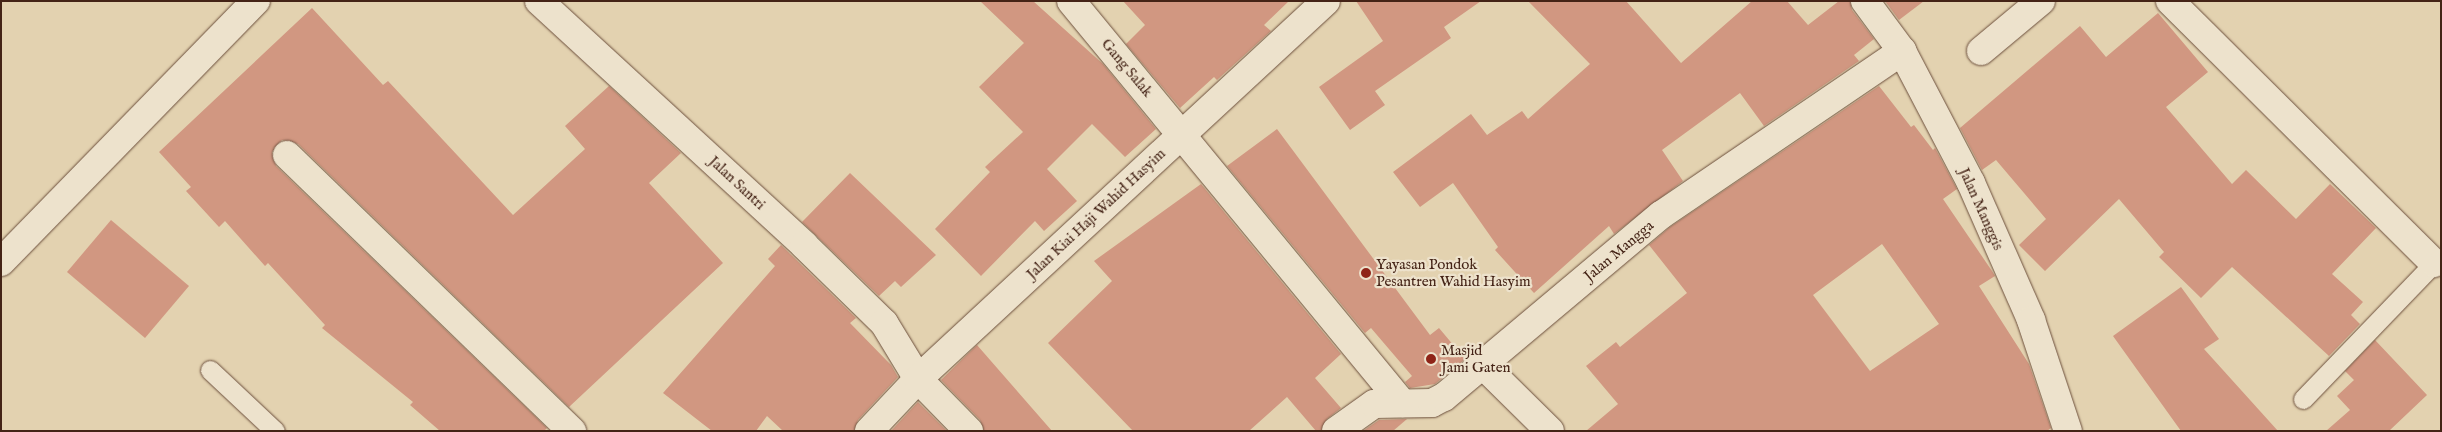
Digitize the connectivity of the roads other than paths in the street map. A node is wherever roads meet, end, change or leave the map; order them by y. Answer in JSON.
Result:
{"nodes":[{"id":1,"x":256,"y":1,"type":"edge"},
{"id":2,"x":539,"y":1,"type":"edge"},
{"id":3,"x":1070,"y":1,"type":"edge"},
{"id":4,"x":1326,"y":1,"type":"edge"},
{"id":5,"x":1865,"y":1,"type":"edge"},
{"id":6,"x":2041,"y":1,"type":"edge"},
{"id":7,"x":2170,"y":1,"type":"edge"},
{"id":8,"x":1902,"y":51,"type":"junction"},
{"id":9,"x":1981,"y":51,"type":"dead end"},
{"id":10,"x":1182,"y":135,"type":"junction"},
{"id":11,"x":287,"y":155,"type":"dead end"},
{"id":12,"x":1,"y":262,"type":"edge"},
{"id":13,"x":2438,"y":264,"type":"edge"},
{"id":14,"x":1483,"y":365,"type":"junction"},
{"id":15,"x":210,"y":370,"type":"dead end"},
{"id":16,"x":918,"y":379,"type":"junction"},
{"id":17,"x":2303,"y":399,"type":"dead end"},
{"id":18,"x":1402,"y":403,"type":"junction"},
{"id":19,"x":275,"y":431,"type":"edge"},
{"id":20,"x":572,"y":431,"type":"edge"},
{"id":21,"x":869,"y":431,"type":"edge"},
{"id":22,"x":969,"y":431,"type":"edge"},
{"id":23,"x":1336,"y":431,"type":"edge"},
{"id":24,"x":1550,"y":431,"type":"edge"},
{"id":25,"x":2068,"y":431,"type":"edge"}],
"edges":[{"from":1,"to":12,"type":"street"},
{"from":2,"to":16,"type":"street","name":"Jalan Santri"},
{"from":3,"to":10,"type":"street","name":"Gang Salak"},
{"from":4,"to":10,"type":"street","name":"Jalan Kiai Haji Wahid Hasyim"},
{"from":5,"to":8,"type":"street","name":"Jalan Manggis"},
{"from":6,"to":9,"type":"street"},
{"from":7,"to":13,"type":"street"},
{"from":8,"to":14,"type":"street","name":"Jalan Mangga"},
{"from":8,"to":25,"type":"street","name":"Jalan Manggis"},
{"from":10,"to":16,"type":"street","name":"Jalan Kiai Haji Wahid Hasyim"},
{"from":10,"to":18,"type":"street","name":"Gang Salak"},
{"from":11,"to":20,"type":"street"},
{"from":13,"to":17,"type":"lane"},
{"from":14,"to":18,"type":"street","name":"Jalan Mangga"},
{"from":14,"to":24,"type":"street"},
{"from":15,"to":19,"type":"lane"},
{"from":16,"to":21,"type":"street","name":"Jalan Kiai Haji Wahid Hasyim"},
{"from":16,"to":22,"type":"street","name":"Jalan Santri"},
{"from":18,"to":23,"type":"street","name":"Jalan Mangga"}]}
